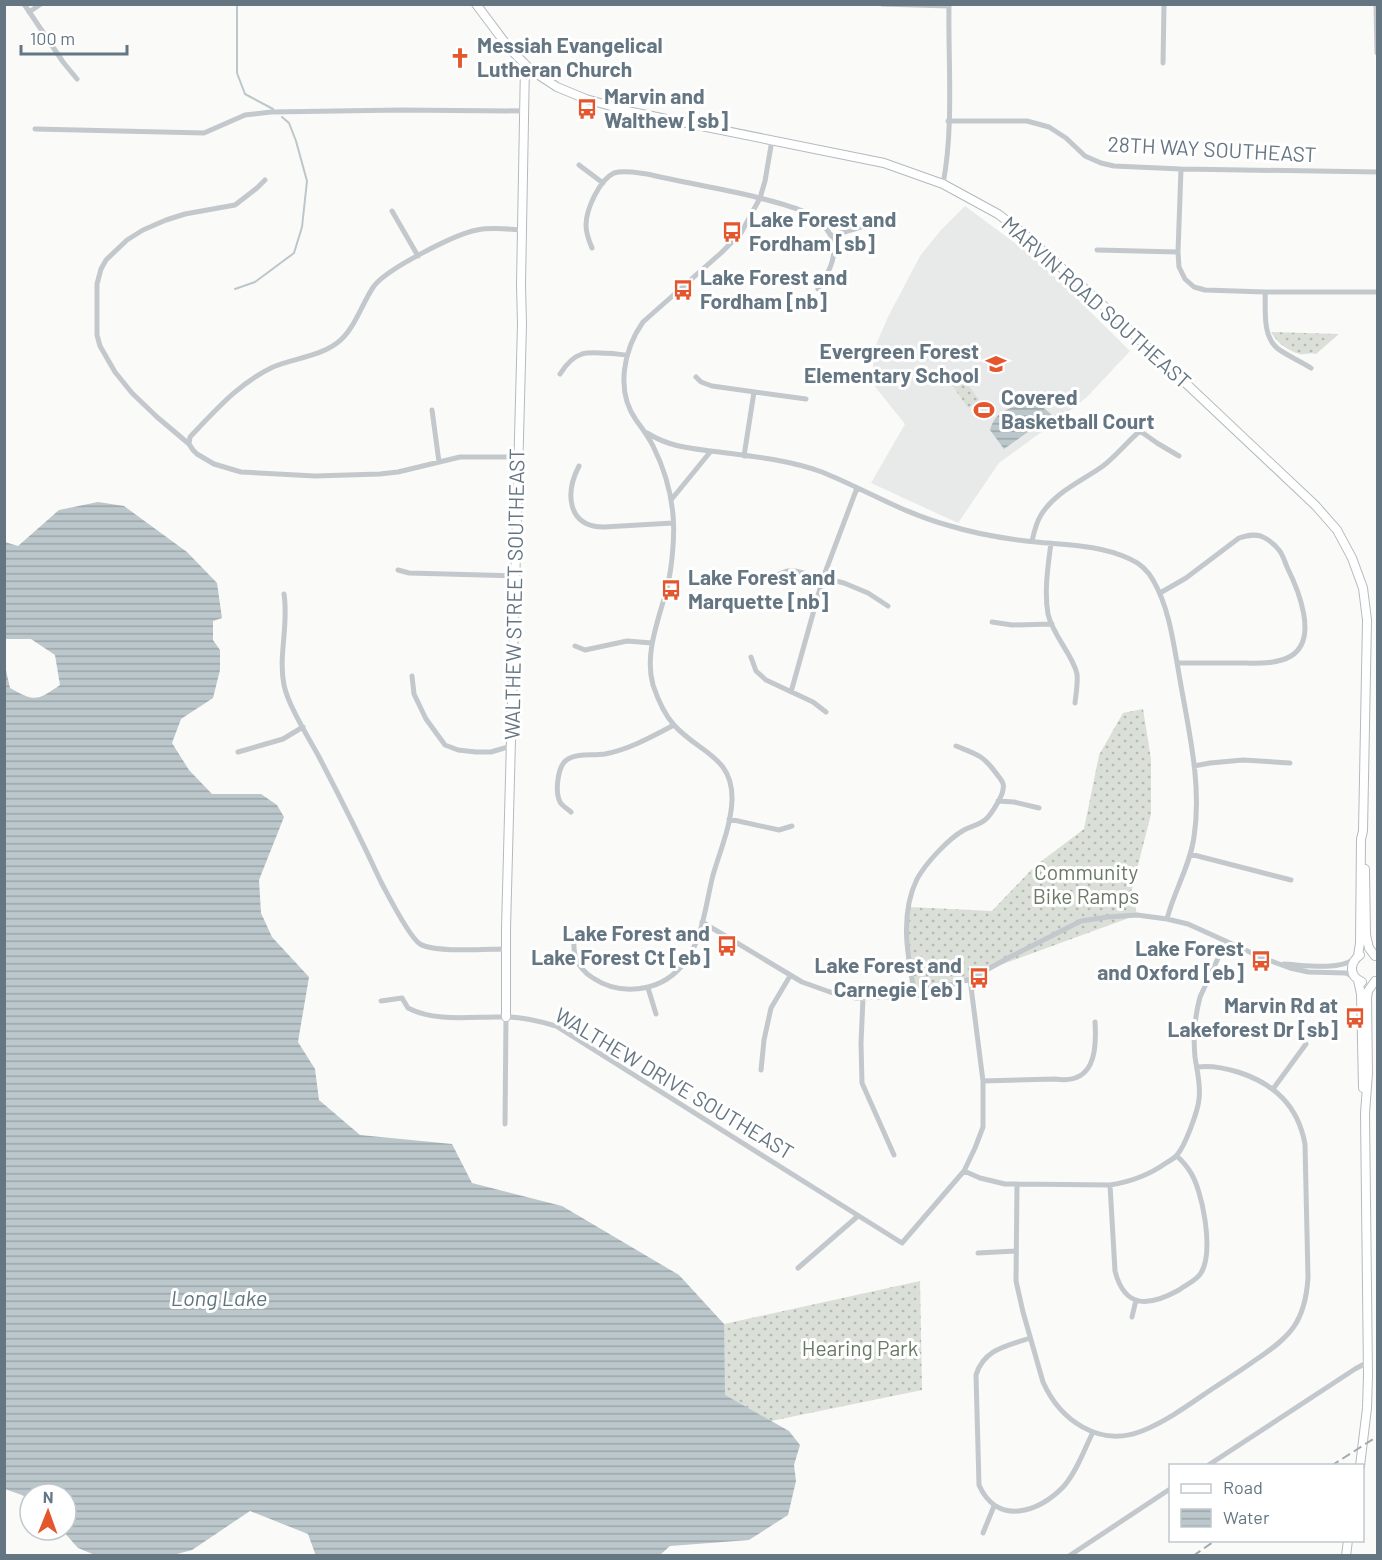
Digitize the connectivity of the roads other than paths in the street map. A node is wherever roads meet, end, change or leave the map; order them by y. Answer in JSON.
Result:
{"nodes":[{"id":1,"x":24,"y":4,"type":"edge"},
{"id":2,"x":41,"y":4,"type":"edge"},
{"id":3,"x":476,"y":4,"type":"edge"},
{"id":4,"x":882,"y":4,"type":"edge"},
{"id":5,"x":1164,"y":4,"type":"edge"},
{"id":6,"x":1377,"y":4,"type":"edge"},
{"id":7,"x":949,"y":5,"type":"edge"},
{"id":8,"x":29,"y":12,"type":"junction"},
{"id":9,"x":1377,"y":53,"type":"edge"},
{"id":10,"x":1163,"y":63,"type":"dead end"},
{"id":11,"x":525,"y":64,"type":"junction"},
{"id":12,"x":77,"y":79,"type":"dead end"},
{"id":13,"x":524,"y":111,"type":"junction"},
{"id":14,"x":948,"y":121,"type":"junction"},
{"id":15,"x":35,"y":129,"type":"dead end"},
{"id":16,"x":772,"y":140,"type":"junction"},
{"id":17,"x":579,"y":165,"type":"dead end"},
{"id":18,"x":1181,"y":169,"type":"junction"},
{"id":19,"x":1377,"y":172,"type":"edge"},
{"id":20,"x":265,"y":180,"type":"dead end"},
{"id":21,"x":603,"y":183,"type":"junction"},
{"id":22,"x":943,"y":184,"type":"junction"},
{"id":23,"x":760,"y":198,"type":"junction"},
{"id":24,"x":392,"y":211,"type":"dead end"},
{"id":25,"x":874,"y":223,"type":"dead end"},
{"id":26,"x":522,"y":230,"type":"junction"},
{"id":27,"x":831,"y":236,"type":"junction"},
{"id":28,"x":592,"y":248,"type":"dead end"},
{"id":29,"x":1097,"y":250,"type":"dead end"},
{"id":30,"x":1178,"y":252,"type":"junction"},
{"id":31,"x":418,"y":256,"type":"junction"},
{"id":32,"x":818,"y":289,"type":"dead end"},
{"id":33,"x":1265,"y":292,"type":"junction"},
{"id":34,"x":1377,"y":292,"type":"edge"},
{"id":35,"x":627,"y":355,"type":"junction"},
{"id":36,"x":1311,"y":368,"type":"dead end"},
{"id":37,"x":560,"y":374,"type":"dead end"},
{"id":38,"x":696,"y":377,"type":"dead end"},
{"id":39,"x":754,"y":392,"type":"junction"},
{"id":40,"x":806,"y":399,"type":"dead end"},
{"id":41,"x":432,"y":410,"type":"dead end"},
{"id":42,"x":645,"y":432,"type":"junction"},
{"id":43,"x":189,"y":444,"type":"junction"},
{"id":44,"x":711,"y":451,"type":"junction"},
{"id":45,"x":744,"y":456,"type":"junction"},
{"id":46,"x":1179,"y":456,"type":"dead end"},
{"id":47,"x":518,"y":457,"type":"junction"},
{"id":48,"x":439,"y":462,"type":"junction"},
{"id":49,"x":579,"y":466,"type":"dead end"},
{"id":50,"x":857,"y":488,"type":"junction"},
{"id":51,"x":670,"y":501,"type":"junction"},
{"id":52,"x":673,"y":523,"type":"junction"},
{"id":53,"x":1032,"y":541,"type":"junction"},
{"id":54,"x":1051,"y":543,"type":"junction"},
{"id":55,"x":398,"y":570,"type":"dead end"},
{"id":56,"x":515,"y":576,"type":"junction"},
{"id":57,"x":774,"y":576,"type":"dead end"},
{"id":58,"x":823,"y":578,"type":"junction"},
{"id":59,"x":1160,"y":593,"type":"junction"},
{"id":60,"x":284,"y":594,"type":"dead end"},
{"id":61,"x":888,"y":606,"type":"dead end"},
{"id":62,"x":992,"y":622,"type":"dead end"},
{"id":63,"x":1052,"y":624,"type":"junction"},
{"id":64,"x":652,"y":643,"type":"junction"},
{"id":65,"x":575,"y":646,"type":"dead end"},
{"id":66,"x":751,"y":657,"type":"dead end"},
{"id":67,"x":1177,"y":663,"type":"junction"},
{"id":68,"x":412,"y":676,"type":"dead end"},
{"id":69,"x":791,"y":692,"type":"junction"},
{"id":70,"x":1075,"y":703,"type":"dead end"},
{"id":71,"x":826,"y":712,"type":"dead end"},
{"id":72,"x":674,"y":725,"type":"junction"},
{"id":73,"x":303,"y":727,"type":"junction"},
{"id":74,"x":511,"y":746,"type":"junction"},
{"id":75,"x":956,"y":746,"type":"dead end"},
{"id":76,"x":238,"y":752,"type":"dead end"},
{"id":77,"x":1290,"y":763,"type":"dead end"},
{"id":78,"x":1194,"y":766,"type":"junction"},
{"id":79,"x":998,"y":801,"type":"junction"},
{"id":80,"x":1039,"y":808,"type":"dead end"},
{"id":81,"x":571,"y":812,"type":"dead end"},
{"id":82,"x":729,"y":819,"type":"junction"},
{"id":83,"x":792,"y":825,"type":"dead end"},
{"id":84,"x":1363,"y":831,"type":"junction"},
{"id":85,"x":1190,"y":854,"type":"junction"},
{"id":86,"x":1291,"y":880,"type":"dead end"},
{"id":87,"x":1167,"y":919,"type":"junction"},
{"id":88,"x":702,"y":922,"type":"junction"},
{"id":89,"x":574,"y":936,"type":"dead end"},
{"id":90,"x":1226,"y":941,"type":"junction"},
{"id":91,"x":506,"y":949,"type":"junction"},
{"id":92,"x":1356,"y":957,"type":"junction"},
{"id":93,"x":1376,"y":957,"type":"edge"},
{"id":94,"x":1282,"y":964,"type":"junction"},
{"id":95,"x":790,"y":976,"type":"junction"},
{"id":96,"x":970,"y":979,"type":"junction"},
{"id":97,"x":1356,"y":979,"type":"junction"},
{"id":98,"x":1376,"y":980,"type":"edge"},
{"id":99,"x":648,"y":988,"type":"junction"},
{"id":100,"x":915,"y":996,"type":"junction"},
{"id":101,"x":863,"y":999,"type":"junction"},
{"id":102,"x":381,"y":1001,"type":"dead end"},
{"id":103,"x":656,"y":1014,"type":"dead end"},
{"id":104,"x":506,"y":1017,"type":"junction"},
{"id":105,"x":1095,"y":1022,"type":"dead end"},
{"id":106,"x":1306,"y":1044,"type":"dead end"},
{"id":107,"x":1197,"y":1067,"type":"junction"},
{"id":108,"x":761,"y":1070,"type":"dead end"},
{"id":109,"x":983,"y":1081,"type":"junction"},
{"id":110,"x":1274,"y":1089,"type":"junction"},
{"id":111,"x":1365,"y":1113,"type":"junction"},
{"id":112,"x":505,"y":1124,"type":"dead end"},
{"id":113,"x":894,"y":1155,"type":"dead end"},
{"id":114,"x":1177,"y":1156,"type":"junction"},
{"id":115,"x":964,"y":1171,"type":"junction"},
{"id":116,"x":1017,"y":1184,"type":"junction"},
{"id":117,"x":1110,"y":1185,"type":"junction"},
{"id":118,"x":858,"y":1216,"type":"junction"},
{"id":119,"x":1016,"y":1251,"type":"junction"},
{"id":120,"x":978,"y":1253,"type":"dead end"},
{"id":121,"x":798,"y":1268,"type":"dead end"},
{"id":122,"x":1137,"y":1300,"type":"junction"},
{"id":123,"x":1132,"y":1317,"type":"dead end"},
{"id":124,"x":1030,"y":1338,"type":"junction"},
{"id":125,"x":1368,"y":1362,"type":"junction"},
{"id":126,"x":1093,"y":1432,"type":"junction"},
{"id":127,"x":1210,"y":1464,"type":"edge"},
{"id":128,"x":1360,"y":1464,"type":"edge"},
{"id":129,"x":1169,"y":1490,"type":"edge"},
{"id":130,"x":994,"y":1506,"type":"junction"},
{"id":131,"x":984,"y":1533,"type":"dead end"},
{"id":132,"x":1069,"y":1556,"type":"edge"}],
"edges":[{"from":1,"to":8,"type":"street"},
{"from":2,"to":8,"type":"street"},
{"from":3,"to":11,"type":"street","name":"MARVIN ROAD SOUTHEAST"},
{"from":4,"to":7,"type":"street"},
{"from":5,"to":10,"type":"street"},
{"from":6,"to":9,"type":"street"},
{"from":7,"to":14,"type":"street"},
{"from":8,"to":12,"type":"street"},
{"from":11,"to":13,"type":"street","name":"WALTHEW STREET SOUTHEAST"},
{"from":11,"to":16,"type":"street","name":"MARVIN ROAD SOUTHEAST"},
{"from":13,"to":15,"type":"street"},
{"from":13,"to":26,"type":"street","name":"WALTHEW STREET SOUTHEAST"},
{"from":14,"to":18,"type":"street","name":"28TH WAY SOUTHEAST"},
{"from":14,"to":22,"type":"street"},
{"from":16,"to":22,"type":"street","name":"MARVIN ROAD SOUTHEAST"},
{"from":16,"to":23,"type":"street"},
{"from":17,"to":21,"type":"street"},
{"from":18,"to":19,"type":"street","name":"28TH WAY SOUTHEAST"},
{"from":18,"to":30,"type":"street"},
{"from":20,"to":43,"type":"street"},
{"from":21,"to":23,"type":"street"},
{"from":21,"to":28,"type":"street"},
{"from":22,"to":84,"type":"street","name":"MARVIN ROAD SOUTHEAST"},
{"from":23,"to":27,"type":"street"},
{"from":23,"to":35,"type":"street"},
{"from":24,"to":31,"type":"street"},
{"from":25,"to":27,"type":"street"},
{"from":26,"to":31,"type":"street"},
{"from":26,"to":47,"type":"street","name":"WALTHEW STREET SOUTHEAST"},
{"from":27,"to":32,"type":"street"},
{"from":29,"to":30,"type":"street"},
{"from":30,"to":33,"type":"street"},
{"from":31,"to":43,"type":"street"},
{"from":33,"to":34,"type":"street"},
{"from":33,"to":36,"type":"street"},
{"from":35,"to":37,"type":"street"},
{"from":35,"to":42,"type":"street"},
{"from":38,"to":39,"type":"street"},
{"from":39,"to":40,"type":"street"},
{"from":39,"to":45,"type":"street"},
{"from":41,"to":48,"type":"street"},
{"from":42,"to":44,"type":"street"},
{"from":42,"to":51,"type":"street"},
{"from":43,"to":48,"type":"street"},
{"from":44,"to":45,"type":"street"},
{"from":44,"to":51,"type":"street"},
{"from":45,"to":50,"type":"street"},
{"from":46,"to":53,"type":"street"},
{"from":47,"to":48,"type":"street"},
{"from":47,"to":56,"type":"street","name":"WALTHEW STREET SOUTHEAST"},
{"from":49,"to":52,"type":"street"},
{"from":50,"to":53,"type":"street"},
{"from":50,"to":58,"type":"street"},
{"from":51,"to":52,"type":"street"},
{"from":52,"to":64,"type":"street"},
{"from":53,"to":54,"type":"street"},
{"from":54,"to":59,"type":"street"},
{"from":54,"to":63,"type":"street"},
{"from":55,"to":56,"type":"street"},
{"from":56,"to":74,"type":"street","name":"WALTHEW STREET SOUTHEAST"},
{"from":57,"to":58,"type":"street"},
{"from":58,"to":61,"type":"street"},
{"from":58,"to":69,"type":"street"},
{"from":59,"to":67,"type":"street"},
{"from":59,"to":67,"type":"street"},
{"from":60,"to":73,"type":"street"},
{"from":62,"to":63,"type":"street"},
{"from":63,"to":70,"type":"street"},
{"from":64,"to":65,"type":"street"},
{"from":64,"to":72,"type":"street"},
{"from":66,"to":69,"type":"street"},
{"from":67,"to":78,"type":"street"},
{"from":68,"to":74,"type":"street"},
{"from":69,"to":71,"type":"street"},
{"from":72,"to":81,"type":"street"},
{"from":72,"to":82,"type":"street"},
{"from":73,"to":76,"type":"street"},
{"from":73,"to":91,"type":"street"},
{"from":74,"to":91,"type":"street","name":"WALTHEW STREET SOUTHEAST"},
{"from":75,"to":79,"type":"street"},
{"from":77,"to":78,"type":"street"},
{"from":78,"to":85,"type":"street"},
{"from":79,"to":80,"type":"street"},
{"from":79,"to":100,"type":"street"},
{"from":82,"to":83,"type":"street"},
{"from":82,"to":88,"type":"street"},
{"from":84,"to":92,"type":"street","name":"MARVIN ROAD SOUTHEAST"},
{"from":84,"to":93,"type":"street","name":"MARVIN ROAD SOUTHEAST"},
{"from":85,"to":86,"type":"street"},
{"from":85,"to":87,"type":"street"},
{"from":87,"to":90,"type":"street"},
{"from":87,"to":96,"type":"street"},
{"from":88,"to":95,"type":"street"},
{"from":88,"to":99,"type":"street"},
{"from":89,"to":99,"type":"street"},
{"from":90,"to":94,"type":"street"},
{"from":90,"to":107,"type":"street"},
{"from":91,"to":104,"type":"street","name":"WALTHEW STREET SOUTHEAST"},
{"from":92,"to":93,"type":"street"},
{"from":92,"to":94,"type":"street"},
{"from":92,"to":97,"type":"street","name":"MARVIN ROAD SOUTHEAST"},
{"from":94,"to":97,"type":"street"},
{"from":95,"to":101,"type":"street"},
{"from":95,"to":108,"type":"street"},
{"from":96,"to":100,"type":"street"},
{"from":96,"to":109,"type":"street"},
{"from":97,"to":98,"type":"street"},
{"from":97,"to":111,"type":"street"},
{"from":98,"to":111,"type":"street"},
{"from":99,"to":103,"type":"street"},
{"from":100,"to":101,"type":"street"},
{"from":101,"to":113,"type":"street"},
{"from":102,"to":104,"type":"street","name":"WALTHEW DRIVE SOUTHEAST"},
{"from":104,"to":112,"type":"street","name":"WALTHEW STREET SOUTHEAST"},
{"from":104,"to":118,"type":"street","name":"WALTHEW DRIVE SOUTHEAST"},
{"from":105,"to":109,"type":"street"},
{"from":106,"to":110,"type":"street"},
{"from":107,"to":110,"type":"street"},
{"from":107,"to":114,"type":"street"},
{"from":109,"to":115,"type":"street"},
{"from":110,"to":126,"type":"street"},
{"from":111,"to":125,"type":"street"},
{"from":114,"to":117,"type":"street"},
{"from":114,"to":122,"type":"street"},
{"from":115,"to":116,"type":"street"},
{"from":115,"to":118,"type":"street","name":"WALTHEW DRIVE SOUTHEAST"},
{"from":116,"to":117,"type":"street"},
{"from":116,"to":119,"type":"street"},
{"from":117,"to":122,"type":"street"},
{"from":118,"to":121,"type":"street"},
{"from":119,"to":120,"type":"street"},
{"from":119,"to":124,"type":"street"},
{"from":122,"to":123,"type":"street"},
{"from":124,"to":126,"type":"street"},
{"from":124,"to":130,"type":"street"},
{"from":125,"to":127,"type":"street"},
{"from":125,"to":128,"type":"street"},
{"from":126,"to":130,"type":"street"},
{"from":129,"to":132,"type":"street"},
{"from":130,"to":131,"type":"street"}]}
